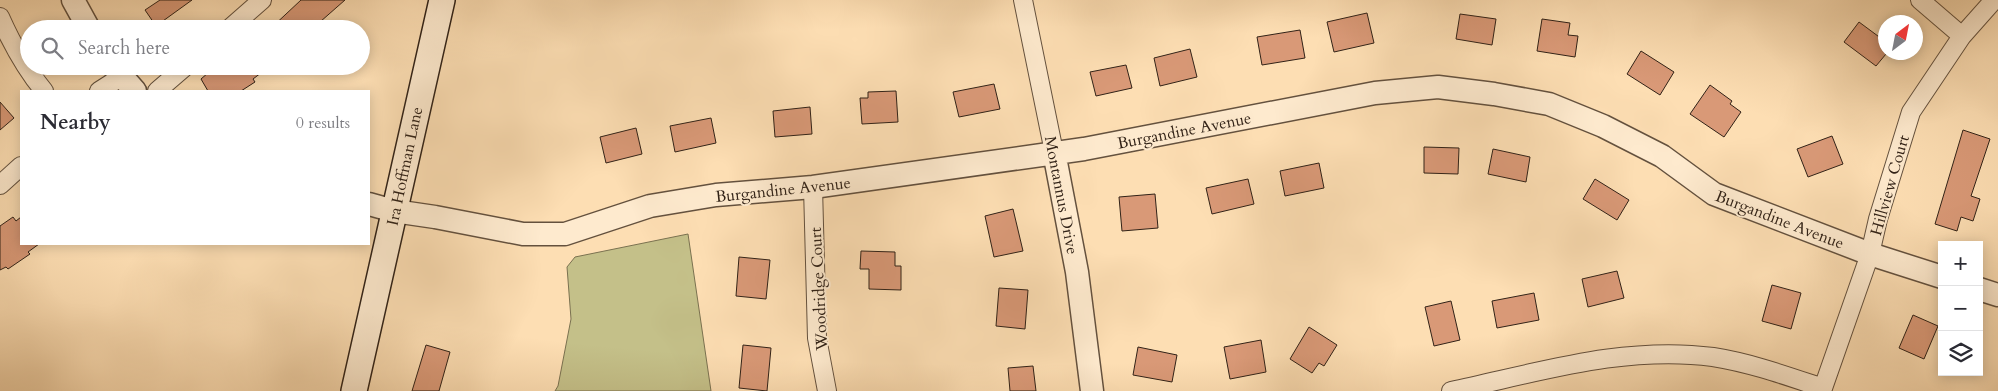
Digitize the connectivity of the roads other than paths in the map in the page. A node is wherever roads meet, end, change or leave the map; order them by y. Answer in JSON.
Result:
{"nodes":[{"id":1,"x":73,"y":0,"type":"edge"},
{"id":2,"x":262,"y":0,"type":"edge"},
{"id":3,"x":442,"y":0,"type":"edge"},
{"id":4,"x":1024,"y":0,"type":"edge"},
{"id":5,"x":1920,"y":0,"type":"edge"},
{"id":6,"x":1994,"y":0,"type":"edge"},
{"id":7,"x":0,"y":17,"type":"edge"},
{"id":8,"x":84,"y":20,"type":"edge"},
{"id":9,"x":239,"y":20,"type":"edge"},
{"id":10,"x":1962,"y":36,"type":"junction"},
{"id":11,"x":20,"y":58,"type":"edge"},
{"id":12,"x":31,"y":75,"type":"edge"},
{"id":13,"x":176,"y":75,"type":"edge"},
{"id":14,"x":123,"y":78,"type":"edge"},
{"id":15,"x":43,"y":90,"type":"edge"},
{"id":16,"x":101,"y":90,"type":"edge"},
{"id":17,"x":159,"y":90,"type":"edge"},
{"id":18,"x":1054,"y":152,"type":"junction"},
{"id":19,"x":20,"y":167,"type":"edge"},
{"id":20,"x":0,"y":185,"type":"edge"},
{"id":21,"x":813,"y":187,"type":"junction"},
{"id":22,"x":370,"y":204,"type":"edge"},
{"id":23,"x":394,"y":211,"type":"junction"},
{"id":24,"x":1870,"y":254,"type":"junction"},
{"id":25,"x":1938,"y":276,"type":"edge"},
{"id":26,"x":1983,"y":290,"type":"edge"},
{"id":27,"x":1998,"y":295,"type":"edge"},
{"id":28,"x":1823,"y":389,"type":"edge"},
{"id":29,"x":354,"y":391,"type":"edge"},
{"id":30,"x":827,"y":391,"type":"edge"},
{"id":31,"x":1092,"y":391,"type":"edge"},
{"id":32,"x":1451,"y":391,"type":"edge"}],
"edges":[{"from":1,"to":8,"type":"street"},
{"from":2,"to":9,"type":"street"},
{"from":3,"to":23,"type":"main road","name":"Ira Hoffman Lane"},
{"from":4,"to":18,"type":"street","name":"Montannus Drive"},
{"from":5,"to":10,"type":"street"},
{"from":6,"to":10,"type":"street","name":"Hillview Court"},
{"from":7,"to":11,"type":"street"},
{"from":10,"to":24,"type":"street","name":"Hillview Court"},
{"from":12,"to":15,"type":"street"},
{"from":13,"to":17,"type":"street"},
{"from":14,"to":16,"type":"street"},
{"from":18,"to":21,"type":"street","name":"Burgandine Avenue"},
{"from":18,"to":24,"type":"street","name":"Burgandine Avenue"},
{"from":18,"to":31,"type":"street","name":"Montannus Drive"},
{"from":19,"to":20,"type":"street"},
{"from":21,"to":23,"type":"street","name":"Burgandine Avenue"},
{"from":21,"to":30,"type":"street","name":"Woodridge Court"},
{"from":22,"to":23,"type":"street","name":"Burgandine Avenue"},
{"from":23,"to":29,"type":"main road","name":"Ira Hoffman Lane"},
{"from":24,"to":25,"type":"street","name":"Burgandine Avenue"},
{"from":24,"to":28,"type":"street","name":"Hillview Court"},
{"from":26,"to":27,"type":"street"},
{"from":28,"to":32,"type":"street"}]}
